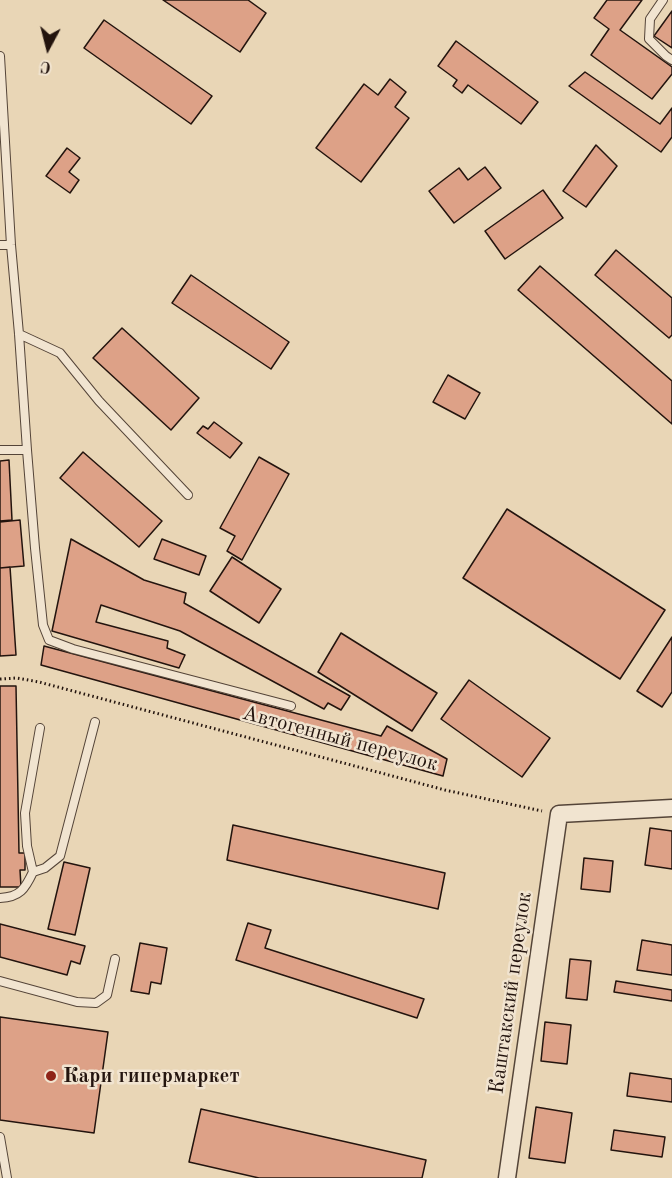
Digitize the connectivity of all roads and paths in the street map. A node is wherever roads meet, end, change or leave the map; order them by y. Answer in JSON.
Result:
{"nodes":[{"id":1,"x":663,"y":0,"type":"edge"},
{"id":2,"x":0,"y":56,"type":"edge"},
{"id":3,"x":672,"y":60,"type":"edge"},
{"id":4,"x":0,"y":245,"type":"edge"},
{"id":5,"x":11,"y":245,"type":"junction"},
{"id":6,"x":19,"y":334,"type":"junction"},
{"id":7,"x":0,"y":450,"type":"edge"},
{"id":8,"x":27,"y":450,"type":"junction"},
{"id":9,"x":188,"y":495,"type":"dead end"},
{"id":10,"x":0,"y":679,"type":"edge"},
{"id":11,"x":291,"y":706,"type":"dead end"},
{"id":12,"x":95,"y":722,"type":"dead end"},
{"id":13,"x":40,"y":728,"type":"dead end"},
{"id":14,"x":672,"y":808,"type":"edge"},
{"id":15,"x":559,"y":814,"type":"junction"},
{"id":16,"x":33,"y":872,"type":"junction"},
{"id":17,"x":0,"y":898,"type":"edge"},
{"id":18,"x":115,"y":959,"type":"dead end"},
{"id":19,"x":0,"y":981,"type":"edge"},
{"id":20,"x":0,"y":1137,"type":"edge"},
{"id":21,"x":7,"y":1178,"type":"edge"},
{"id":22,"x":507,"y":1178,"type":"edge"}],
"edges":[{"from":1,"to":3,"type":"lane"},
{"from":2,"to":5,"type":"lane"},
{"from":4,"to":5,"type":"lane"},
{"from":5,"to":6,"type":"lane"},
{"from":6,"to":8,"type":"lane"},
{"from":6,"to":9,"type":"lane"},
{"from":7,"to":8,"type":"lane"},
{"from":8,"to":11,"type":"lane"},
{"from":10,"to":15,"type":"path","name":"Автогенный переулок"},
{"from":12,"to":16,"type":"lane"},
{"from":13,"to":16,"type":"lane"},
{"from":14,"to":15,"type":"street"},
{"from":15,"to":22,"type":"street","name":"Каштакский переулок"},
{"from":16,"to":17,"type":"lane"},
{"from":18,"to":19,"type":"lane"},
{"from":20,"to":21,"type":"lane"}]}
